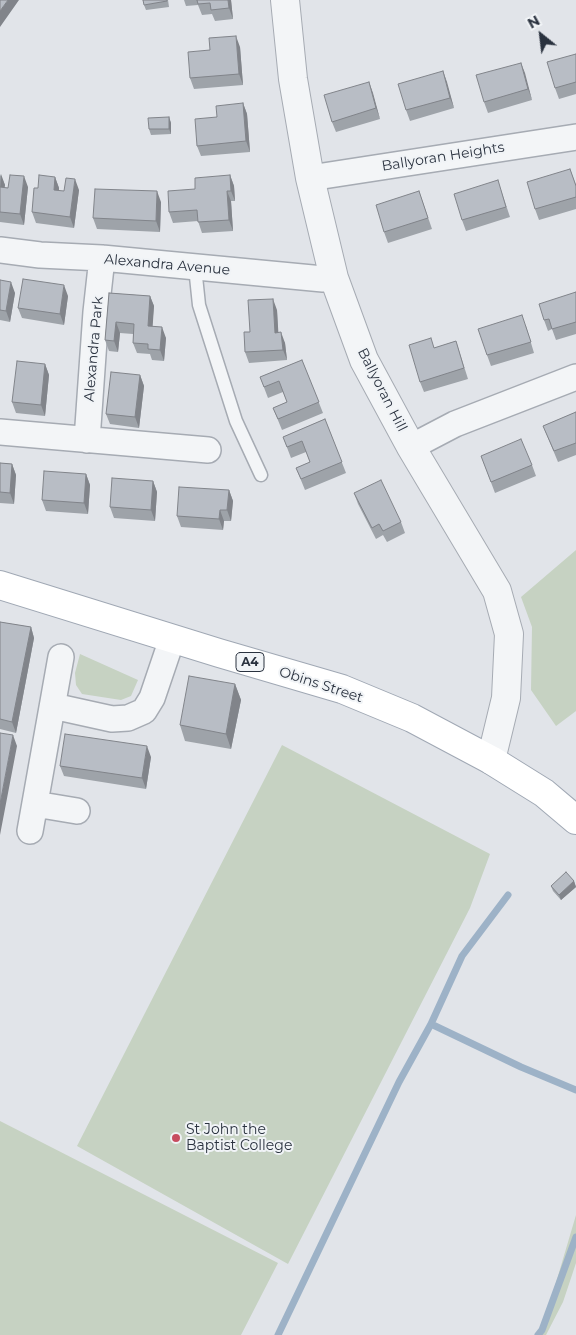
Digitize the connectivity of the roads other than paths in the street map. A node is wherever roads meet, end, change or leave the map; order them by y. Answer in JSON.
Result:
{"nodes":[{"id":1,"x":284,"y":0,"type":"edge"},
{"id":2,"x":576,"y":137,"type":"edge"},
{"id":3,"x":310,"y":178,"type":"junction"},
{"id":4,"x":0,"y":250,"type":"edge"},
{"id":5,"x":102,"y":258,"type":"junction"},
{"id":6,"x":195,"y":267,"type":"junction"},
{"id":7,"x":334,"y":278,"type":"junction"},
{"id":8,"x":576,"y":377,"type":"edge"},
{"id":9,"x":0,"y":432,"type":"edge"},
{"id":10,"x":87,"y":440,"type":"junction"},
{"id":11,"x":412,"y":447,"type":"junction"},
{"id":12,"x":208,"y":450,"type":"dead end"},
{"id":13,"x":261,"y":475,"type":"dead end"},
{"id":14,"x":0,"y":586,"type":"edge"},
{"id":15,"x":172,"y":639,"type":"junction"},
{"id":16,"x":61,"y":657,"type":"dead end"},
{"id":17,"x":53,"y":706,"type":"junction"},
{"id":18,"x":491,"y":760,"type":"junction"},
{"id":19,"x":35,"y":804,"type":"junction"},
{"id":20,"x":77,"y":811,"type":"dead end"},
{"id":21,"x":576,"y":820,"type":"edge"},
{"id":22,"x":30,"y":831,"type":"dead end"}],
"edges":[{"from":1,"to":3,"type":"street","name":"Ballyoran Hill"},
{"from":2,"to":3,"type":"street","name":"Ballyoran Heights"},
{"from":3,"to":7,"type":"street","name":"Ballyoran Hill"},
{"from":4,"to":5,"type":"street","name":"Alexandra Avenue"},
{"from":5,"to":6,"type":"street","name":"Alexandra Avenue"},
{"from":5,"to":10,"type":"street","name":"Alexandra Park"},
{"from":6,"to":7,"type":"street","name":"Alexandra Avenue"},
{"from":6,"to":13,"type":"lane"},
{"from":7,"to":11,"type":"street","name":"Ballyoran Hill"},
{"from":8,"to":11,"type":"street"},
{"from":9,"to":10,"type":"street"},
{"from":10,"to":12,"type":"street"},
{"from":11,"to":18,"type":"street","name":"Ballyoran Hill"},
{"from":14,"to":15,"type":"main road","name":"Obins Street","number":"A4"},
{"from":15,"to":17,"type":"street"},
{"from":15,"to":18,"type":"main road","name":"Obins Street","number":"A4"},
{"from":16,"to":17,"type":"street"},
{"from":17,"to":19,"type":"street"},
{"from":18,"to":21,"type":"main road","number":"A4"},
{"from":19,"to":20,"type":"street"},
{"from":19,"to":22,"type":"street"}]}
